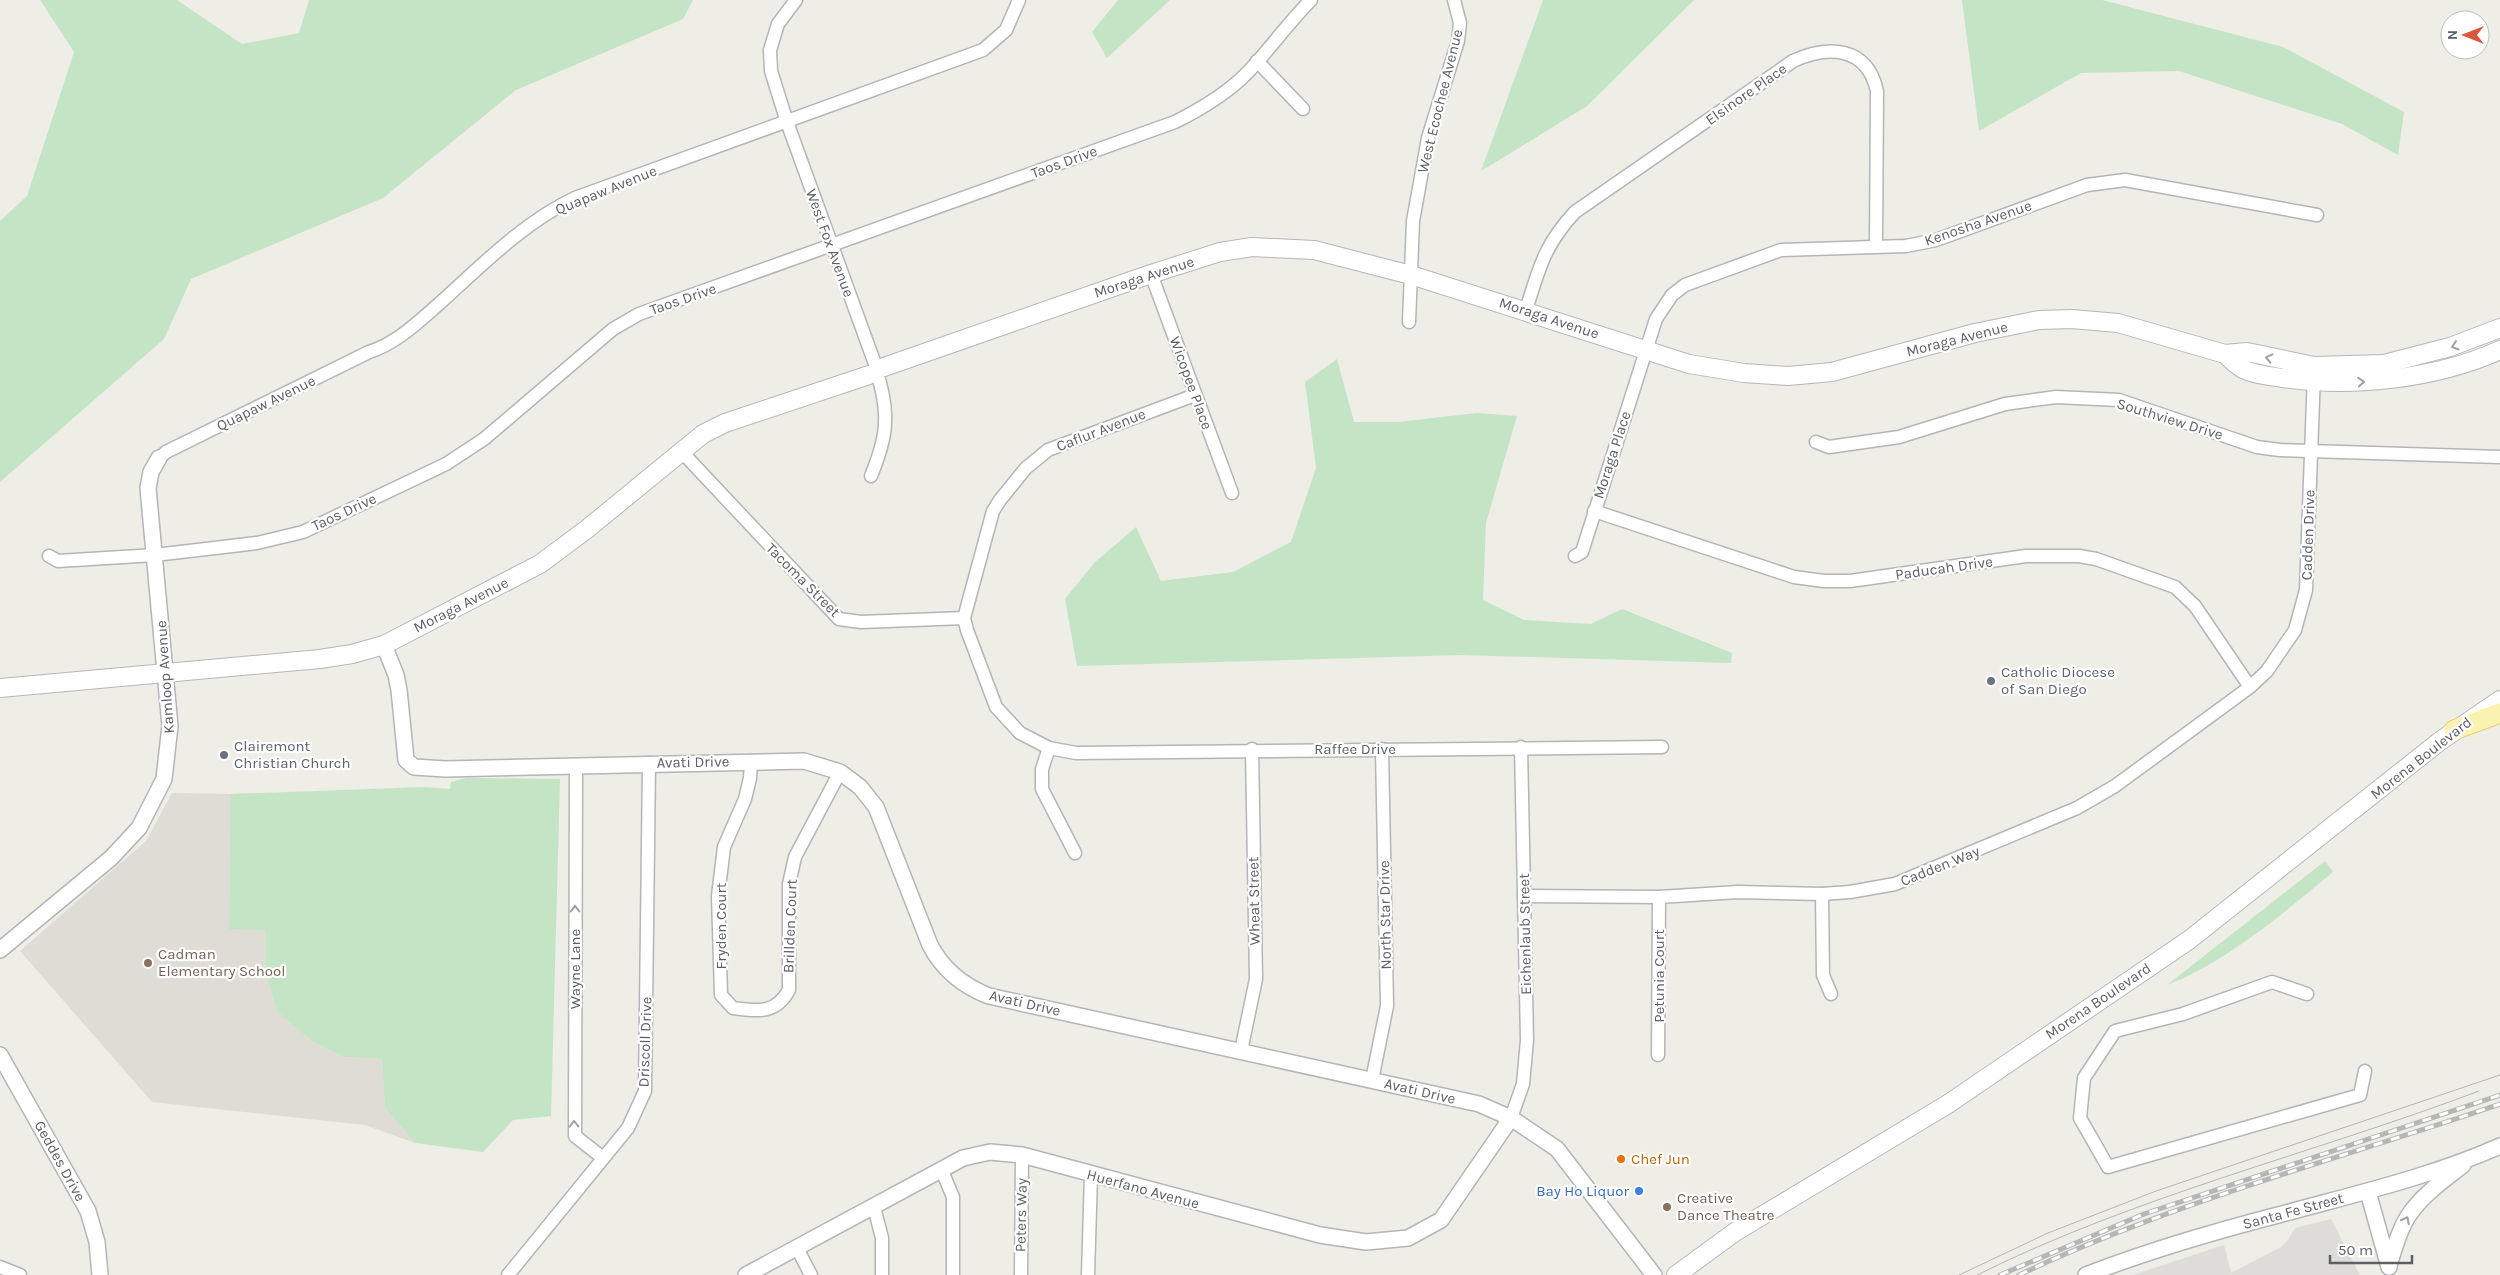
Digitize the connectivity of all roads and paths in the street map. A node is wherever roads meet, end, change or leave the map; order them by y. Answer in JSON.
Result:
{"nodes":[{"id":1,"x":796,"y":0,"type":"edge"},
{"id":2,"x":1019,"y":0,"type":"edge"},
{"id":3,"x":1311,"y":0,"type":"edge"},
{"id":4,"x":1454,"y":0,"type":"edge"},
{"id":5,"x":1257,"y":61,"type":"junction"},
{"id":6,"x":1304,"y":109,"type":"dead end"},
{"id":7,"x":787,"y":122,"type":"junction"},
{"id":8,"x":2317,"y":215,"type":"dead end"},
{"id":9,"x":1876,"y":246,"type":"junction"},
{"id":10,"x":831,"y":247,"type":"junction"},
{"id":11,"x":1151,"y":274,"type":"junction"},
{"id":12,"x":1411,"y":275,"type":"junction"},
{"id":13,"x":1526,"y":310,"type":"junction"},
{"id":14,"x":1409,"y":322,"type":"dead end"},
{"id":15,"x":2500,"y":328,"type":"edge"},
{"id":16,"x":1646,"y":350,"type":"junction"},
{"id":17,"x":2500,"y":350,"type":"edge"},
{"id":18,"x":877,"y":371,"type":"junction"},
{"id":19,"x":2313,"y":374,"type":"junction"},
{"id":20,"x":1195,"y":395,"type":"junction"},
{"id":21,"x":1816,"y":442,"type":"dead end"},
{"id":22,"x":2310,"y":450,"type":"junction"},
{"id":23,"x":681,"y":451,"type":"junction"},
{"id":24,"x":2500,"y":457,"type":"edge"},
{"id":25,"x":159,"y":458,"type":"joint"},
{"id":26,"x":871,"y":476,"type":"dead end"},
{"id":27,"x":1232,"y":492,"type":"dead end"},
{"id":28,"x":1594,"y":512,"type":"junction"},
{"id":29,"x":155,"y":554,"type":"junction"},
{"id":30,"x":49,"y":556,"type":"dead end"},
{"id":31,"x":1574,"y":556,"type":"dead end"},
{"id":32,"x":964,"y":618,"type":"junction"},
{"id":33,"x":384,"y":645,"type":"junction"},
{"id":34,"x":166,"y":674,"type":"junction"},
{"id":35,"x":2250,"y":687,"type":"junction"},
{"id":36,"x":0,"y":688,"type":"edge"},
{"id":37,"x":2500,"y":700,"type":"edge"},
{"id":38,"x":2500,"y":713,"type":"edge"},
{"id":39,"x":2454,"y":730,"type":"junction"},
{"id":40,"x":1521,"y":747,"type":"junction"},
{"id":41,"x":1662,"y":747,"type":"dead end"},
{"id":42,"x":1049,"y":748,"type":"junction"},
{"id":43,"x":1252,"y":749,"type":"junction"},
{"id":44,"x":1382,"y":749,"type":"junction"},
{"id":45,"x":751,"y":761,"type":"junction"},
{"id":46,"x":650,"y":763,"type":"junction"},
{"id":47,"x":576,"y":766,"type":"junction"},
{"id":48,"x":840,"y":772,"type":"junction"},
{"id":49,"x":1075,"y":853,"type":"dead end"},
{"id":50,"x":1822,"y":894,"type":"junction"},
{"id":51,"x":1524,"y":896,"type":"junction"},
{"id":52,"x":1659,"y":897,"type":"junction"},
{"id":53,"x":0,"y":950,"type":"edge"},
{"id":54,"x":1831,"y":994,"type":"dead end"},
{"id":55,"x":2307,"y":994,"type":"dead end"},
{"id":56,"x":755,"y":1010,"type":"joint"},
{"id":57,"x":1241,"y":1051,"type":"junction"},
{"id":58,"x":0,"y":1055,"type":"edge"},
{"id":59,"x":1658,"y":1055,"type":"dead end"},
{"id":60,"x":2365,"y":1071,"type":"dead end"},
{"id":61,"x":1372,"y":1080,"type":"junction"},
{"id":62,"x":1511,"y":1118,"type":"junction"},
{"id":63,"x":2500,"y":1146,"type":"edge"},
{"id":64,"x":1022,"y":1155,"type":"junction"},
{"id":65,"x":603,"y":1158,"type":"junction"},
{"id":66,"x":2470,"y":1159,"type":"junction"},
{"id":67,"x":942,"y":1171,"type":"junction"},
{"id":68,"x":1091,"y":1175,"type":"junction"},
{"id":69,"x":2368,"y":1192,"type":"junction"},
{"id":70,"x":874,"y":1207,"type":"junction"},
{"id":71,"x":796,"y":1248,"type":"junction"},
{"id":72,"x":0,"y":1267,"type":"edge"},
{"id":73,"x":2390,"y":1270,"type":"edge"},
{"id":74,"x":20,"y":1275,"type":"edge"},
{"id":75,"x":100,"y":1275,"type":"edge"},
{"id":76,"x":508,"y":1275,"type":"edge"},
{"id":77,"x":746,"y":1275,"type":"edge"},
{"id":78,"x":811,"y":1275,"type":"edge"},
{"id":79,"x":882,"y":1275,"type":"edge"},
{"id":80,"x":953,"y":1275,"type":"edge"},
{"id":81,"x":1021,"y":1275,"type":"edge"},
{"id":82,"x":1088,"y":1275,"type":"edge"},
{"id":83,"x":1654,"y":1275,"type":"edge"},
{"id":84,"x":1676,"y":1275,"type":"edge"},
{"id":85,"x":2086,"y":1275,"type":"edge"}],
"edges":[{"from":1,"to":7,"type":"street","name":"West Fox Avenue"},
{"from":2,"to":7,"type":"street","name":"Quapaw Avenue"},
{"from":3,"to":5,"type":"street","name":"Taos Drive"},
{"from":4,"to":12,"type":"street","name":"West Ecochee Avenue"},
{"from":5,"to":6,"type":"street"},
{"from":5,"to":10,"type":"street","name":"Taos Drive"},
{"from":7,"to":10,"type":"street","name":"West Fox Avenue"},
{"from":7,"to":25,"type":"street","name":"Quapaw Avenue"},
{"from":8,"to":9,"type":"street","name":"Kenosha Avenue"},
{"from":9,"to":13,"type":"street","name":"Elsinore Place"},
{"from":9,"to":16,"type":"street","name":"Kenosha Avenue"},
{"from":10,"to":18,"type":"street","name":"West Fox Avenue"},
{"from":10,"to":29,"type":"street","name":"Taos Drive"},
{"from":11,"to":12,"type":"main road","name":"Moraga Avenue"},
{"from":11,"to":18,"type":"main road","name":"Moraga Avenue"},
{"from":11,"to":20,"type":"street","name":"Wicopee Place"},
{"from":12,"to":13,"type":"main road","name":"Moraga Avenue"},
{"from":12,"to":14,"type":"street","name":"West Ecochee Avenue"},
{"from":13,"to":16,"type":"main road","name":"Moraga Avenue"},
{"from":15,"to":19,"type":"main road","name":"Moraga Avenue","one_way":true},
{"from":16,"to":19,"type":"main road","name":"Moraga Avenue"},
{"from":16,"to":28,"type":"street","name":"Moraga Place"},
{"from":19,"to":17,"type":"main road","name":"Moraga Avenue","one_way":true},
{"from":18,"to":23,"type":"main road","name":"Moraga Avenue"},
{"from":18,"to":26,"type":"street","name":"West Fox Avenue"},
{"from":19,"to":22,"type":"street","name":"Cadden Drive"},
{"from":20,"to":27,"type":"street","name":"Wicopee Place"},
{"from":20,"to":32,"type":"street","name":"Caflur Avenue"},
{"from":21,"to":22,"type":"street","name":"Southview Drive"},
{"from":22,"to":24,"type":"street","name":"Southview Drive"},
{"from":22,"to":35,"type":"street","name":"Cadden Drive"},
{"from":23,"to":32,"type":"street","name":"Tacoma Street"},
{"from":23,"to":33,"type":"main road","name":"Moraga Avenue"},
{"from":25,"to":29,"type":"street","name":"Kamloop Avenue"},
{"from":28,"to":31,"type":"street","name":"Moraga Place"},
{"from":28,"to":35,"type":"street","name":"Paducah Drive"},
{"from":29,"to":30,"type":"street","name":"Taos Drive"},
{"from":29,"to":34,"type":"street","name":"Kamloop Avenue"},
{"from":32,"to":42,"type":"street","name":"Raffee Drive"},
{"from":33,"to":34,"type":"main road","name":"Moraga Avenue"},
{"from":33,"to":47,"type":"street","name":"Avati Drive"},
{"from":34,"to":36,"type":"main road","name":"Moraga Avenue"},
{"from":34,"to":53,"type":"street","name":"Kamloop Avenue"},
{"from":35,"to":50,"type":"street","name":"Cadden Way"},
{"from":37,"to":39,"type":"main road","name":"Morena Boulevard"},
{"from":38,"to":39,"type":"main road"},
{"from":39,"to":84,"type":"main road","name":"Morena Boulevard"},
{"from":40,"to":41,"type":"street","name":"Raffee Drive"},
{"from":40,"to":44,"type":"street","name":"Raffee Drive"},
{"from":40,"to":51,"type":"street","name":"Eichenlaub Street"},
{"from":42,"to":43,"type":"street","name":"Raffee Drive"},
{"from":42,"to":49,"type":"street"},
{"from":43,"to":44,"type":"street","name":"Raffee Drive"},
{"from":43,"to":57,"type":"street","name":"Wheat Street"},
{"from":44,"to":61,"type":"street","name":"North Star Drive"},
{"from":45,"to":46,"type":"street","name":"Avati Drive"},
{"from":45,"to":48,"type":"street","name":"Avati Drive"},
{"from":45,"to":56,"type":"street","name":"Fryden Court"},
{"from":46,"to":47,"type":"street","name":"Avati Drive"},
{"from":46,"to":65,"type":"street","name":"Driscoll Drive"},
{"from":65,"to":47,"type":"street","name":"Wayne Lane","one_way":true},
{"from":48,"to":56,"type":"street","name":"Brillden Court"},
{"from":48,"to":57,"type":"street","name":"Avati Drive"},
{"from":50,"to":52,"type":"street","name":"Cadden Way"},
{"from":50,"to":54,"type":"street"},
{"from":51,"to":52,"type":"street","name":"Cadden Way"},
{"from":51,"to":62,"type":"street","name":"Eichenlaub Street"},
{"from":52,"to":59,"type":"street","name":"Petunia Court"},
{"from":55,"to":60,"type":"street"},
{"from":57,"to":61,"type":"street","name":"Avati Drive"},
{"from":58,"to":75,"type":"street","name":"Geddes Drive"},
{"from":61,"to":62,"type":"street","name":"Avati Drive"},
{"from":62,"to":68,"type":"street","name":"Huerfano Avenue"},
{"from":62,"to":83,"type":"street","name":"Avati Drive"},
{"from":63,"to":66,"type":"street","name":"Santa Fe Street"},
{"from":64,"to":67,"type":"street","name":"Huerfano Avenue"},
{"from":64,"to":68,"type":"street","name":"Huerfano Avenue"},
{"from":64,"to":81,"type":"street","name":"Peters Way"},
{"from":65,"to":76,"type":"street","name":"Driscoll Drive"},
{"from":66,"to":69,"type":"street","name":"Santa Fe Street"},
{"from":73,"to":66,"type":"street","one_way":true},
{"from":67,"to":70,"type":"street","name":"Huerfano Avenue"},
{"from":67,"to":80,"type":"street"},
{"from":68,"to":82,"type":"street"},
{"from":69,"to":73,"type":"street"},
{"from":69,"to":85,"type":"street","name":"Santa Fe Street"},
{"from":70,"to":71,"type":"street","name":"Huerfano Avenue"},
{"from":70,"to":79,"type":"street"},
{"from":71,"to":77,"type":"street","name":"Huerfano Avenue"},
{"from":71,"to":78,"type":"street"},
{"from":72,"to":74,"type":"street"}]}
